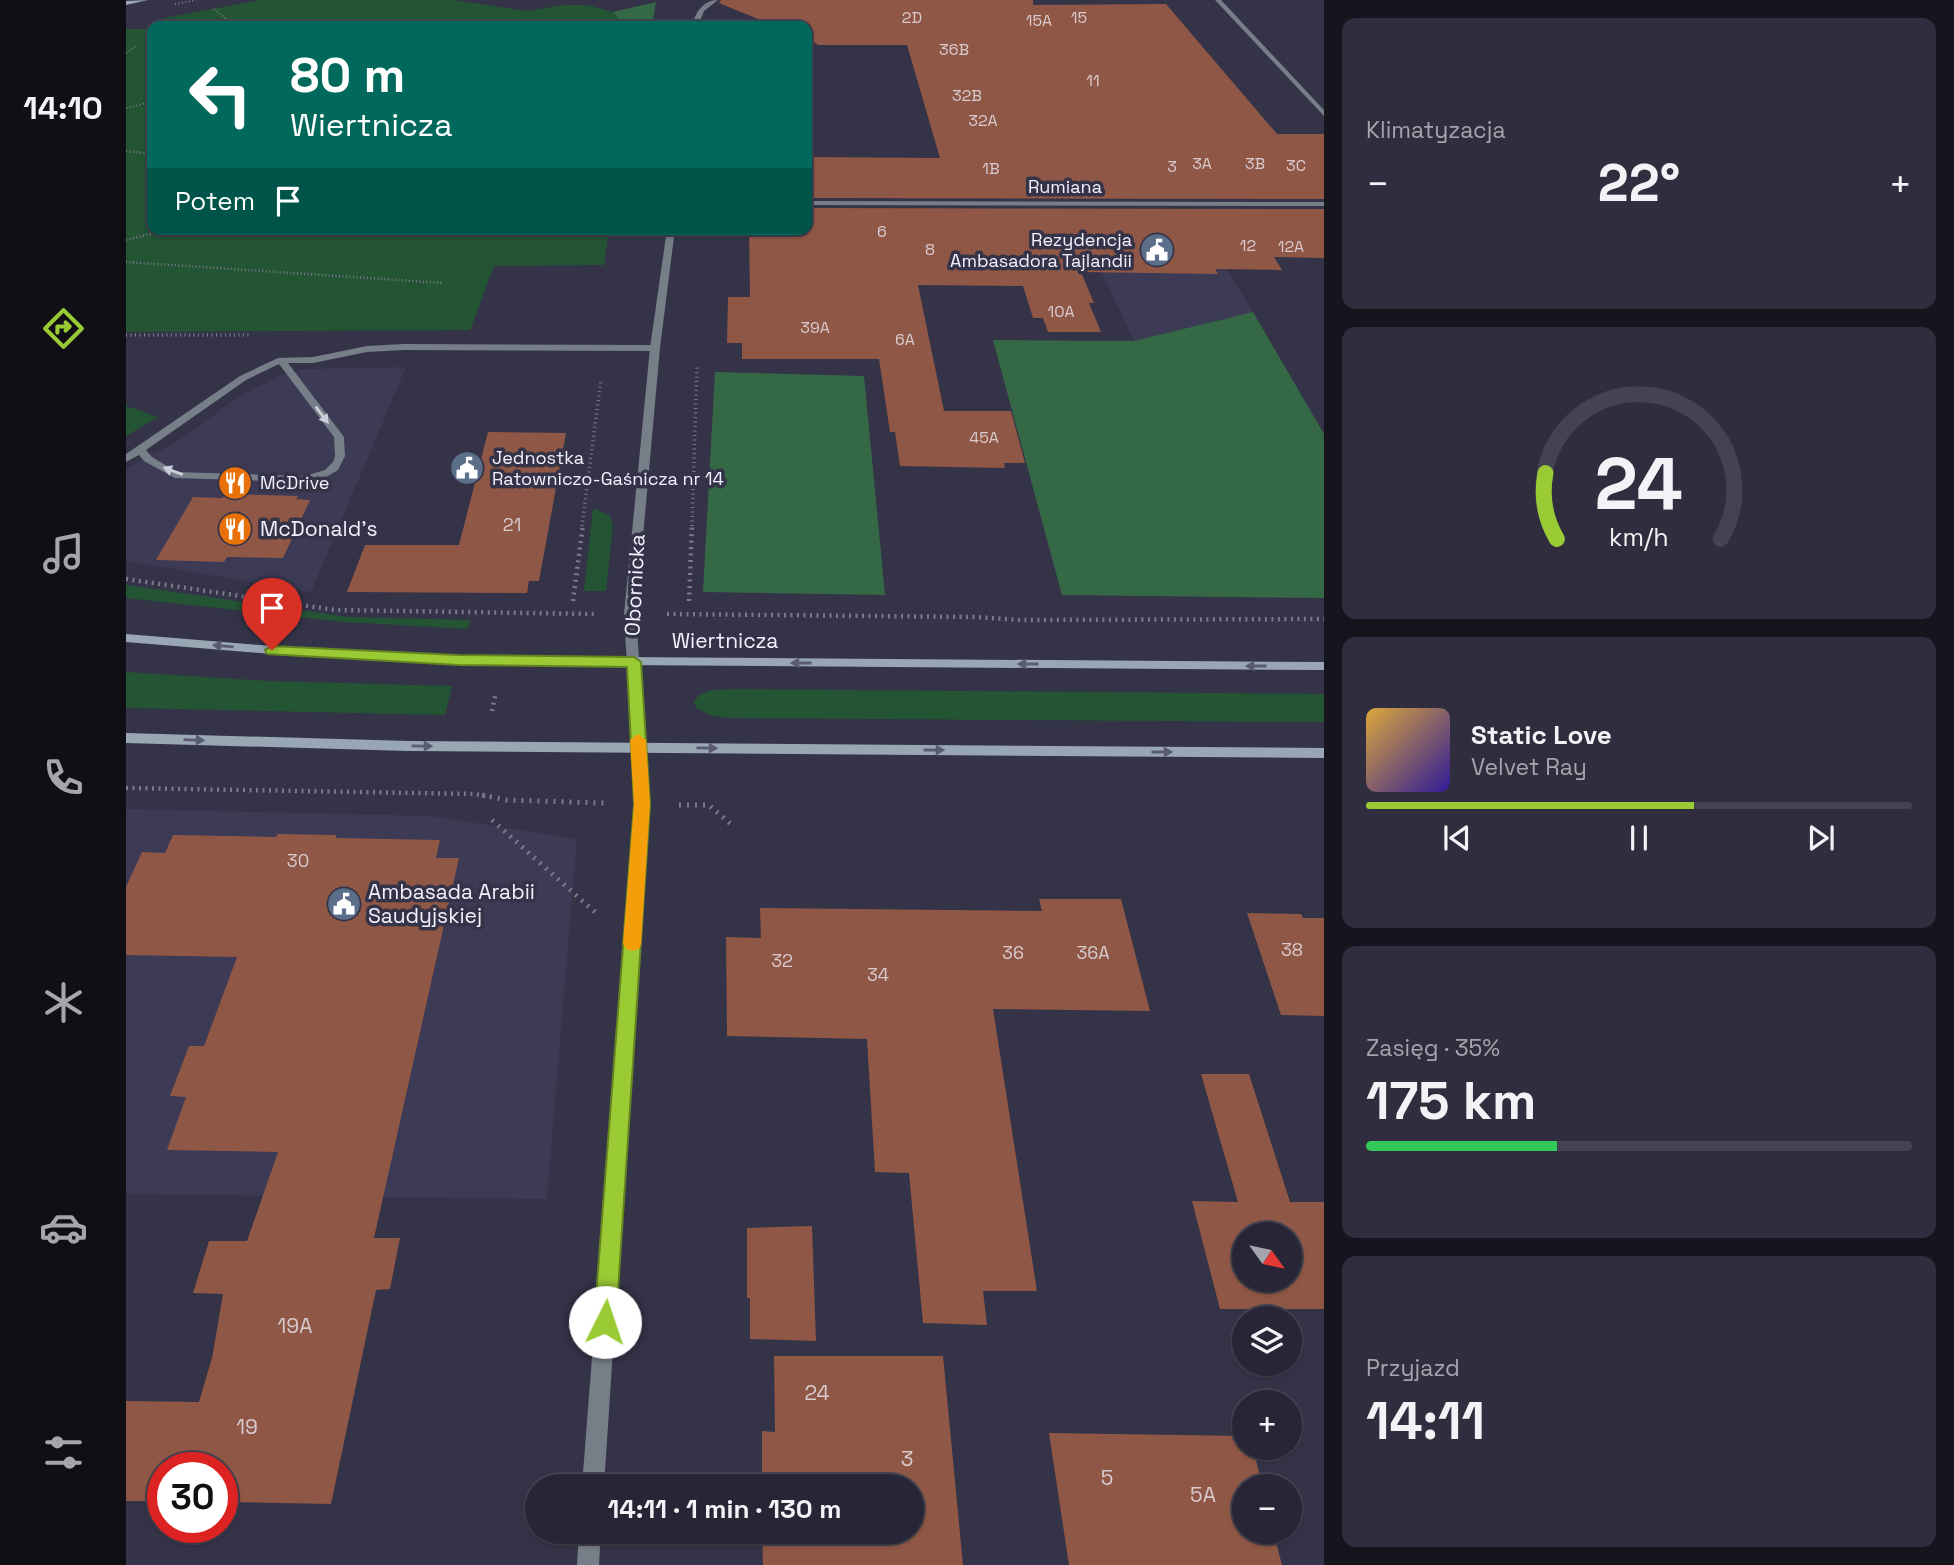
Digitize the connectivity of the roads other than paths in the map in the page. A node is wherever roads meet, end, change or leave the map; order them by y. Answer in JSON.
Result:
{"nodes":[{"id":1,"x":145,"y":0,"type":"edge"},
{"id":2,"x":715,"y":0,"type":"edge"},
{"id":3,"x":1218,"y":0,"type":"edge"},
{"id":4,"x":126,"y":3,"type":"edge"},
{"id":5,"x":696,"y":21,"type":"edge"},
{"id":6,"x":1324,"y":114,"type":"edge"},
{"id":7,"x":812,"y":203,"type":"edge"},
{"id":8,"x":1324,"y":204,"type":"edge"},
{"id":9,"x":670,"y":235,"type":"edge"},
{"id":10,"x":655,"y":348,"type":"junction"},
{"id":11,"x":281,"y":360,"type":"junction"},
{"id":12,"x":141,"y":450,"type":"junction"},
{"id":13,"x":126,"y":459,"type":"edge"},
{"id":14,"x":126,"y":638,"type":"edge"},
{"id":15,"x":634,"y":662,"type":"junction"},
{"id":16,"x":1324,"y":666,"type":"edge"},
{"id":17,"x":126,"y":738,"type":"edge"},
{"id":18,"x":638,"y":747,"type":"junction"},
{"id":19,"x":1324,"y":753,"type":"edge"},
{"id":20,"x":594,"y":1474,"type":"edge"},
{"id":21,"x":589,"y":1544,"type":"edge"},
{"id":22,"x":588,"y":1565,"type":"edge"}],
"edges":[{"from":1,"to":4,"type":"main road"},
{"from":2,"to":5,"type":"street"},
{"from":3,"to":6,"type":"street"},
{"from":7,"to":8,"type":"street","name":"Rumiana"},
{"from":9,"to":10,"type":"street","name":"Obornicka"},
{"from":10,"to":11,"type":"street"},
{"from":10,"to":15,"type":"street","name":"Obornicka"},
{"from":11,"to":12,"type":"street"},
{"from":11,"to":12,"type":"street","one_way":true},
{"from":12,"to":13,"type":"street"},
{"from":15,"to":14,"type":"main road","name":"Wiertnicza","one_way":true},
{"from":16,"to":15,"type":"main road","name":"Wiertnicza","one_way":true},
{"from":15,"to":18,"type":"street","name":"Obornicka"},
{"from":17,"to":18,"type":"main road","one_way":true},
{"from":18,"to":19,"type":"main road","one_way":true},
{"from":18,"to":20,"type":"street","name":"Obornicka"},
{"from":21,"to":22,"type":"street"}]}
